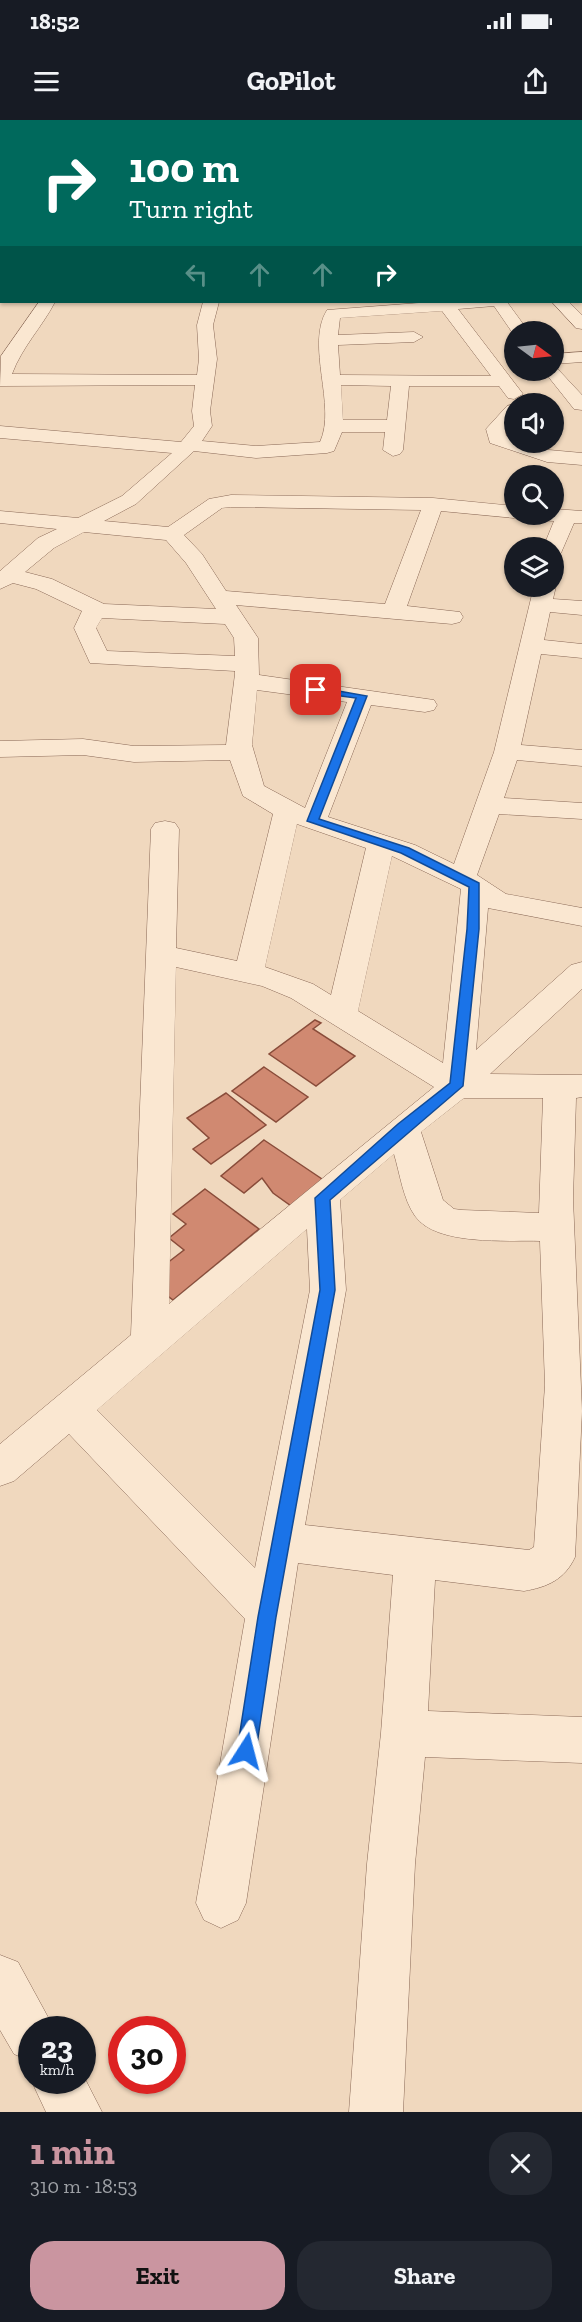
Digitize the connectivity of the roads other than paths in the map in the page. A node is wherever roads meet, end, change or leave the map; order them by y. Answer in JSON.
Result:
{"nodes":[{"id":1,"x":46,"y":303,"type":"edge"},
{"id":2,"x":212,"y":303,"type":"edge"},
{"id":3,"x":468,"y":303,"type":"edge"},
{"id":4,"x":500,"y":303,"type":"edge"},
{"id":5,"x":561,"y":303,"type":"edge"},
{"id":6,"x":446,"y":304,"type":"junction"},
{"id":7,"x":513,"y":321,"type":"edge"},
{"id":8,"x":582,"y":324,"type":"edge"},
{"id":9,"x":414,"y":337,"type":"dead end"},
{"id":10,"x":331,"y":340,"type":"junction"},
{"id":11,"x":582,"y":357,"type":"edge"},
{"id":12,"x":564,"y":358,"type":"edge"},
{"id":13,"x":504,"y":363,"type":"edge"},
{"id":14,"x":491,"y":364,"type":"junction"},
{"id":15,"x":1,"y":380,"type":"edge"},
{"id":16,"x":205,"y":380,"type":"junction"},
{"id":17,"x":332,"y":380,"type":"junction"},
{"id":18,"x":400,"y":381,"type":"junction"},
{"id":19,"x":504,"y":381,"type":"junction"},
{"id":20,"x":574,"y":386,"type":"edge"},
{"id":21,"x":512,"y":393,"type":"edge"},
{"id":22,"x":581,"y":405,"type":"edge"},
{"id":23,"x":504,"y":420,"type":"edge"},
{"id":24,"x":332,"y":426,"type":"junction"},
{"id":25,"x":395,"y":426,"type":"junction"},
{"id":26,"x":0,"y":432,"type":"edge"},
{"id":27,"x":504,"y":441,"type":"edge"},
{"id":28,"x":188,"y":446,"type":"junction"},
{"id":29,"x":393,"y":450,"type":"dead end"},
{"id":30,"x":279,"y":451,"type":"junction"},
{"id":31,"x":538,"y":453,"type":"edge"},
{"id":32,"x":582,"y":459,"type":"edge"},
{"id":33,"x":254,"y":502,"type":"junction"},
{"id":34,"x":433,"y":504,"type":"junction"},
{"id":35,"x":504,"y":511,"type":"edge"},
{"id":36,"x":0,"y":517,"type":"edge"},
{"id":37,"x":574,"y":517,"type":"edge"},
{"id":38,"x":82,"y":525,"type":"junction"},
{"id":39,"x":172,"y":534,"type":"junction"},
{"id":40,"x":560,"y":537,"type":"edge"},
{"id":41,"x":4,"y":578,"type":"edge"},
{"id":42,"x":543,"y":597,"type":"edge"},
{"id":43,"x":546,"y":597,"type":"edge"},
{"id":44,"x":225,"y":607,"type":"junction"},
{"id":45,"x":582,"y":608,"type":"edge"},
{"id":46,"x":100,"y":611,"type":"junction"},
{"id":47,"x":394,"y":612,"type":"junction"},
{"id":48,"x":452,"y":617,"type":"dead end"},
{"id":49,"x":532,"y":646,"type":"junction"},
{"id":50,"x":582,"y":651,"type":"edge"},
{"id":51,"x":246,"y":673,"type":"junction"},
{"id":52,"x":362,"y":696,"type":"junction"},
{"id":53,"x":425,"y":705,"type":"dead end"},
{"id":54,"x":0,"y":749,"type":"edge"},
{"id":55,"x":241,"y":752,"type":"junction"},
{"id":56,"x":507,"y":752,"type":"junction"},
{"id":57,"x":582,"y":758,"type":"edge"},
{"id":58,"x":488,"y":805,"type":"junction"},
{"id":59,"x":582,"y":811,"type":"edge"},
{"id":60,"x":300,"y":816,"type":"junction"},
{"id":61,"x":165,"y":829,"type":"dead end"},
{"id":62,"x":381,"y":843,"type":"junction"},
{"id":63,"x":468,"y":882,"type":"junction"},
{"id":64,"x":582,"y":917,"type":"edge"},
{"id":65,"x":161,"y":954,"type":"junction"},
{"id":66,"x":582,"y":972,"type":"edge"},
{"id":67,"x":249,"y":974,"type":"junction"},
{"id":68,"x":342,"y":1015,"type":"junction"},
{"id":69,"x":457,"y":1086,"type":"junction"},
{"id":70,"x":571,"y":1086,"type":"edge"},
{"id":71,"x":403,"y":1128,"type":"junction"},
{"id":72,"x":323,"y":1198,"type":"junction"},
{"id":73,"x":557,"y":1228,"type":"junction"},
{"id":74,"x":149,"y":1344,"type":"junction"},
{"id":75,"x":71,"y":1409,"type":"junction"},
{"id":76,"x":0,"y":1468,"type":"edge"},
{"id":77,"x":281,"y":1542,"type":"junction"},
{"id":78,"x":415,"y":1558,"type":"junction"},
{"id":79,"x":267,"y":1617,"type":"junction"},
{"id":80,"x":404,"y":1733,"type":"junction"},
{"id":81,"x":582,"y":1740,"type":"edge"},
{"id":82,"x":221,"y":1903,"type":"dead end"},
{"id":83,"x":0,"y":1980,"type":"edge"},
{"id":84,"x":21,"y":2016,"type":"edge"},
{"id":85,"x":65,"y":2094,"type":"edge"},
{"id":86,"x":75,"y":2112,"type":"edge"},
{"id":87,"x":376,"y":2112,"type":"edge"}],
"edges":[{"from":1,"to":15,"type":"street"},
{"from":2,"to":16,"type":"street"},
{"from":3,"to":6,"type":"street"},
{"from":4,"to":7,"type":"street"},
{"from":5,"to":8,"type":"street"},
{"from":6,"to":10,"type":"street"},
{"from":6,"to":14,"type":"street"},
{"from":9,"to":10,"type":"street"},
{"from":10,"to":17,"type":"street"},
{"from":11,"to":12,"type":"street"},
{"from":13,"to":14,"type":"street"},
{"from":14,"to":19,"type":"street"},
{"from":15,"to":16,"type":"street"},
{"from":16,"to":28,"type":"street"},
{"from":17,"to":18,"type":"street"},
{"from":17,"to":24,"type":"street"},
{"from":18,"to":19,"type":"street"},
{"from":18,"to":25,"type":"street"},
{"from":19,"to":21,"type":"street"},
{"from":20,"to":22,"type":"street"},
{"from":23,"to":27,"type":"street"},
{"from":24,"to":25,"type":"street"},
{"from":24,"to":30,"type":"street"},
{"from":25,"to":29,"type":"street"},
{"from":26,"to":28,"type":"street"},
{"from":28,"to":30,"type":"street"},
{"from":28,"to":38,"type":"street"},
{"from":30,"to":33,"type":"street"},
{"from":31,"to":32,"type":"street"},
{"from":33,"to":34,"type":"street"},
{"from":33,"to":39,"type":"street"},
{"from":34,"to":35,"type":"street"},
{"from":34,"to":47,"type":"street"},
{"from":36,"to":38,"type":"street"},
{"from":37,"to":40,"type":"street"},
{"from":38,"to":39,"type":"street"},
{"from":38,"to":41,"type":"street"},
{"from":39,"to":44,"type":"street"},
{"from":41,"to":46,"type":"street"},
{"from":42,"to":49,"type":"street"},
{"from":43,"to":45,"type":"street"},
{"from":44,"to":46,"type":"street"},
{"from":44,"to":47,"type":"street"},
{"from":44,"to":51,"type":"street"},
{"from":46,"to":51,"type":"street"},
{"from":47,"to":48,"type":"street"},
{"from":49,"to":50,"type":"street"},
{"from":49,"to":56,"type":"street"},
{"from":51,"to":52,"type":"street"},
{"from":51,"to":55,"type":"street"},
{"from":52,"to":53,"type":"street"},
{"from":52,"to":60,"type":"street"},
{"from":54,"to":55,"type":"street"},
{"from":55,"to":60,"type":"street"},
{"from":56,"to":57,"type":"street"},
{"from":56,"to":58,"type":"street"},
{"from":58,"to":59,"type":"street"},
{"from":58,"to":63,"type":"street"},
{"from":60,"to":62,"type":"street"},
{"from":60,"to":67,"type":"street"},
{"from":61,"to":65,"type":"street"},
{"from":62,"to":63,"type":"street"},
{"from":62,"to":68,"type":"street"},
{"from":63,"to":64,"type":"street"},
{"from":63,"to":69,"type":"street"},
{"from":65,"to":67,"type":"street"},
{"from":65,"to":74,"type":"street"},
{"from":66,"to":69,"type":"street"},
{"from":67,"to":68,"type":"street"},
{"from":68,"to":69,"type":"street"},
{"from":69,"to":70,"type":"street"},
{"from":69,"to":71,"type":"street"},
{"from":70,"to":73,"type":"street"},
{"from":71,"to":72,"type":"street"},
{"from":71,"to":73,"type":"street"},
{"from":72,"to":74,"type":"street"},
{"from":72,"to":77,"type":"street"},
{"from":73,"to":78,"type":"street"},
{"from":74,"to":75,"type":"street"},
{"from":75,"to":76,"type":"street"},
{"from":75,"to":79,"type":"street"},
{"from":77,"to":78,"type":"street"},
{"from":77,"to":79,"type":"street"},
{"from":78,"to":80,"type":"street"},
{"from":79,"to":82,"type":"street"},
{"from":80,"to":81,"type":"street"},
{"from":80,"to":87,"type":"street"},
{"from":83,"to":84,"type":"street"},
{"from":85,"to":86,"type":"street"}]}
